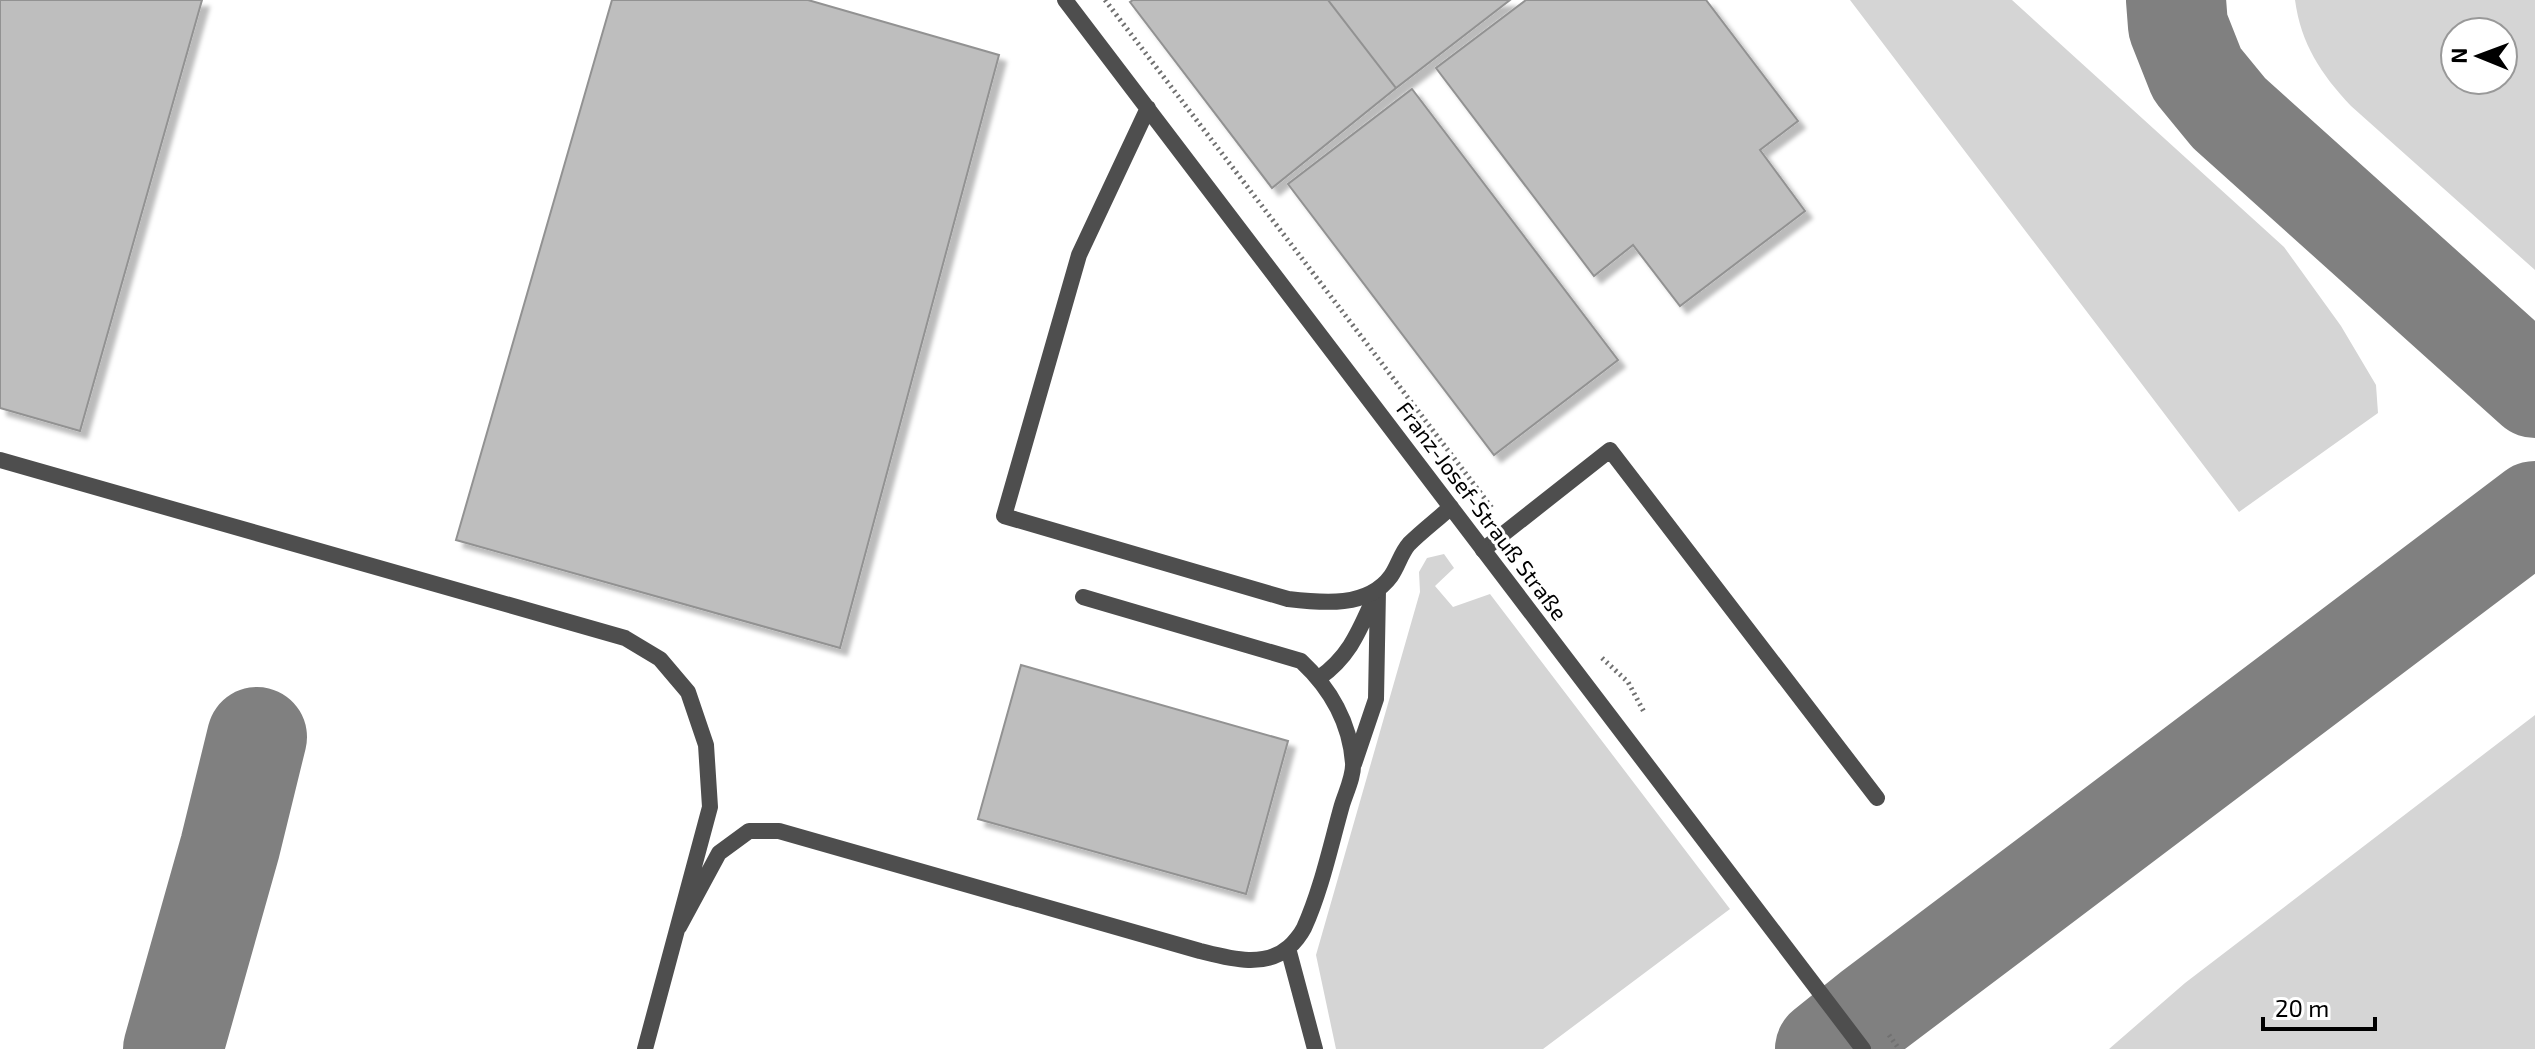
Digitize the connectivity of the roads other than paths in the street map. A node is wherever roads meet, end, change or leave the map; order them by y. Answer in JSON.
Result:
{"nodes":[{"id":1,"x":1065,"y":0,"type":"edge"},
{"id":2,"x":1148,"y":108,"type":"junction"},
{"id":3,"x":0,"y":460,"type":"edge"},
{"id":4,"x":1451,"y":507,"type":"junction"},
{"id":5,"x":1483,"y":550,"type":"junction"},
{"id":6,"x":1378,"y":590,"type":"junction"},
{"id":7,"x":1083,"y":597,"type":"dead end"},
{"id":8,"x":1319,"y":678,"type":"junction"},
{"id":9,"x":1353,"y":766,"type":"junction"},
{"id":10,"x":1877,"y":798,"type":"dead end"},
{"id":11,"x":679,"y":927,"type":"junction"},
{"id":12,"x":1288,"y":948,"type":"junction"},
{"id":13,"x":645,"y":1049,"type":"edge"},
{"id":14,"x":1315,"y":1049,"type":"edge"},
{"id":15,"x":1863,"y":1049,"type":"edge"}],
"edges":[{"from":1,"to":2,"type":"street","name":"Franz-Josef-Strauß Straße"},
{"from":2,"to":4,"type":"street","name":"Franz-Josef-Strauß Straße"},
{"from":2,"to":6,"type":"street"},
{"from":3,"to":11,"type":"street"},
{"from":4,"to":5,"type":"street","name":"Franz-Josef-Strauß Straße"},
{"from":4,"to":6,"type":"street"},
{"from":5,"to":10,"type":"street"},
{"from":5,"to":15,"type":"street","name":"Franz-Josef-Strauß Straße"},
{"from":6,"to":8,"type":"street"},
{"from":6,"to":9,"type":"street"},
{"from":7,"to":8,"type":"street"},
{"from":8,"to":9,"type":"street"},
{"from":9,"to":12,"type":"street"},
{"from":11,"to":12,"type":"street"},
{"from":11,"to":13,"type":"street"},
{"from":12,"to":14,"type":"street"}]}
